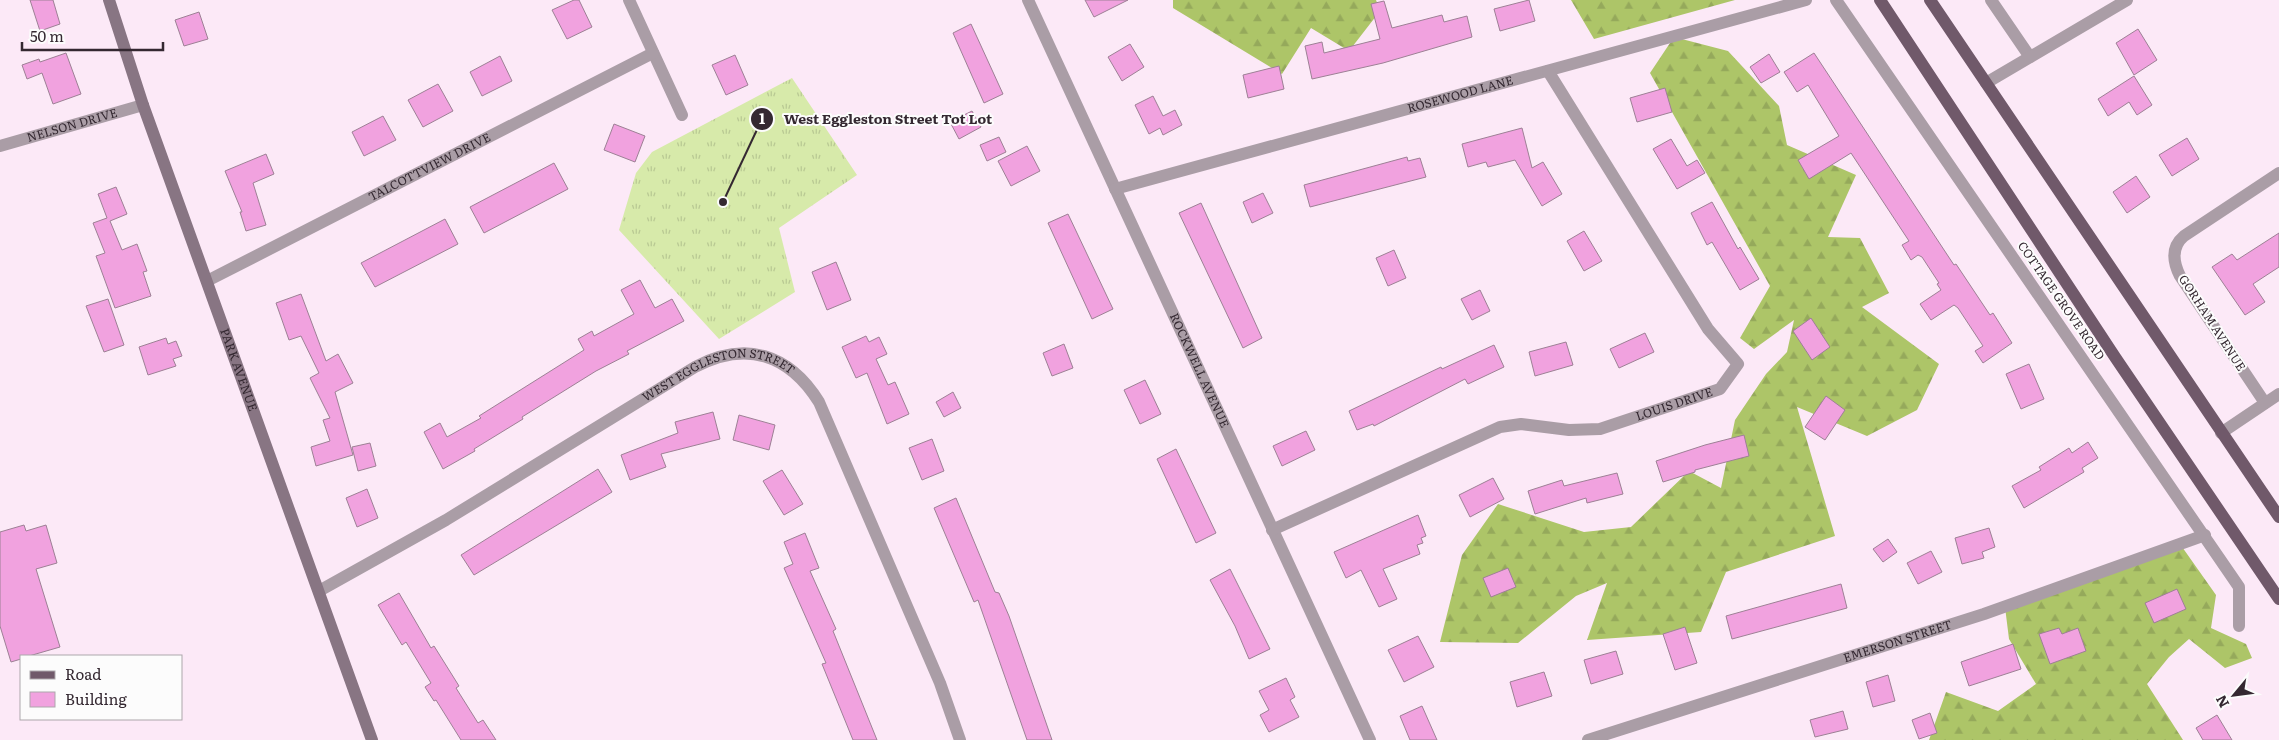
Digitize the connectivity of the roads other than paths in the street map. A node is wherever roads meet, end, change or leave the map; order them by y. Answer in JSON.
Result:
{"nodes":[{"id":1,"x":109,"y":0,"type":"edge"},
{"id":2,"x":628,"y":0,"type":"edge"},
{"id":3,"x":1028,"y":0,"type":"edge"},
{"id":4,"x":1806,"y":0,"type":"edge"},
{"id":5,"x":1836,"y":0,"type":"edge"},
{"id":6,"x":1880,"y":0,"type":"edge"},
{"id":7,"x":1930,"y":0,"type":"edge"},
{"id":8,"x":1991,"y":0,"type":"edge"},
{"id":9,"x":2127,"y":0,"type":"edge"},
{"id":10,"x":652,"y":53,"type":"junction"},
{"id":11,"x":2030,"y":57,"type":"junction"},
{"id":12,"x":1548,"y":72,"type":"junction"},
{"id":13,"x":1986,"y":83,"type":"junction"},
{"id":14,"x":144,"y":105,"type":"junction"},
{"id":15,"x":682,"y":115,"type":"dead end"},
{"id":16,"x":0,"y":146,"type":"edge"},
{"id":17,"x":2279,"y":173,"type":"edge"},
{"id":18,"x":1115,"y":189,"type":"junction"},
{"id":19,"x":207,"y":281,"type":"junction"},
{"id":20,"x":2279,"y":394,"type":"edge"},
{"id":21,"x":2265,"y":403,"type":"junction"},
{"id":22,"x":2221,"y":432,"type":"junction"},
{"id":23,"x":2279,"y":518,"type":"edge"},
{"id":24,"x":1272,"y":530,"type":"junction"},
{"id":25,"x":2205,"y":535,"type":"junction"},
{"id":26,"x":319,"y":591,"type":"junction"},
{"id":27,"x":2279,"y":599,"type":"edge"},
{"id":28,"x":2239,"y":626,"type":"dead end"},
{"id":29,"x":372,"y":740,"type":"edge"},
{"id":30,"x":960,"y":740,"type":"edge"},
{"id":31,"x":1370,"y":740,"type":"edge"},
{"id":32,"x":1588,"y":740,"type":"edge"}],
"edges":[{"from":1,"to":14,"type":"street","name":"PARK AVENUE"},
{"from":2,"to":10,"type":"street"},
{"from":3,"to":18,"type":"street","name":"ROCKWELL AVENUE"},
{"from":4,"to":12,"type":"street","name":"ROSEWOOD LANE"},
{"from":5,"to":25,"type":"street","name":"COTTAGE GROVE ROAD"},
{"from":6,"to":27,"type":"main road","name":"COTTAGE GROVE ROAD"},
{"from":7,"to":13,"type":"main road"},
{"from":8,"to":11,"type":"street"},
{"from":9,"to":11,"type":"street"},
{"from":10,"to":15,"type":"street"},
{"from":10,"to":19,"type":"street","name":"TALCOTTVIEW DRIVE"},
{"from":11,"to":13,"type":"street"},
{"from":12,"to":18,"type":"street","name":"ROSEWOOD LANE"},
{"from":12,"to":24,"type":"street","name":"LOUIS DRIVE"},
{"from":13,"to":22,"type":"main road"},
{"from":14,"to":16,"type":"street","name":"NELSON DRIVE"},
{"from":14,"to":19,"type":"street","name":"PARK AVENUE"},
{"from":17,"to":21,"type":"street","name":"GORHAM AVENUE"},
{"from":18,"to":24,"type":"street","name":"ROCKWELL AVENUE"},
{"from":19,"to":26,"type":"street","name":"PARK AVENUE"},
{"from":20,"to":21,"type":"street"},
{"from":21,"to":22,"type":"street"},
{"from":22,"to":23,"type":"main road"},
{"from":24,"to":31,"type":"street","name":"ROCKWELL AVENUE"},
{"from":25,"to":28,"type":"street","name":"COTTAGE GROVE ROAD"},
{"from":25,"to":32,"type":"street","name":"EMERSON STREET"},
{"from":26,"to":29,"type":"street","name":"PARK AVENUE"},
{"from":26,"to":30,"type":"street","name":"WEST EGGLESTON STREET"}]}
